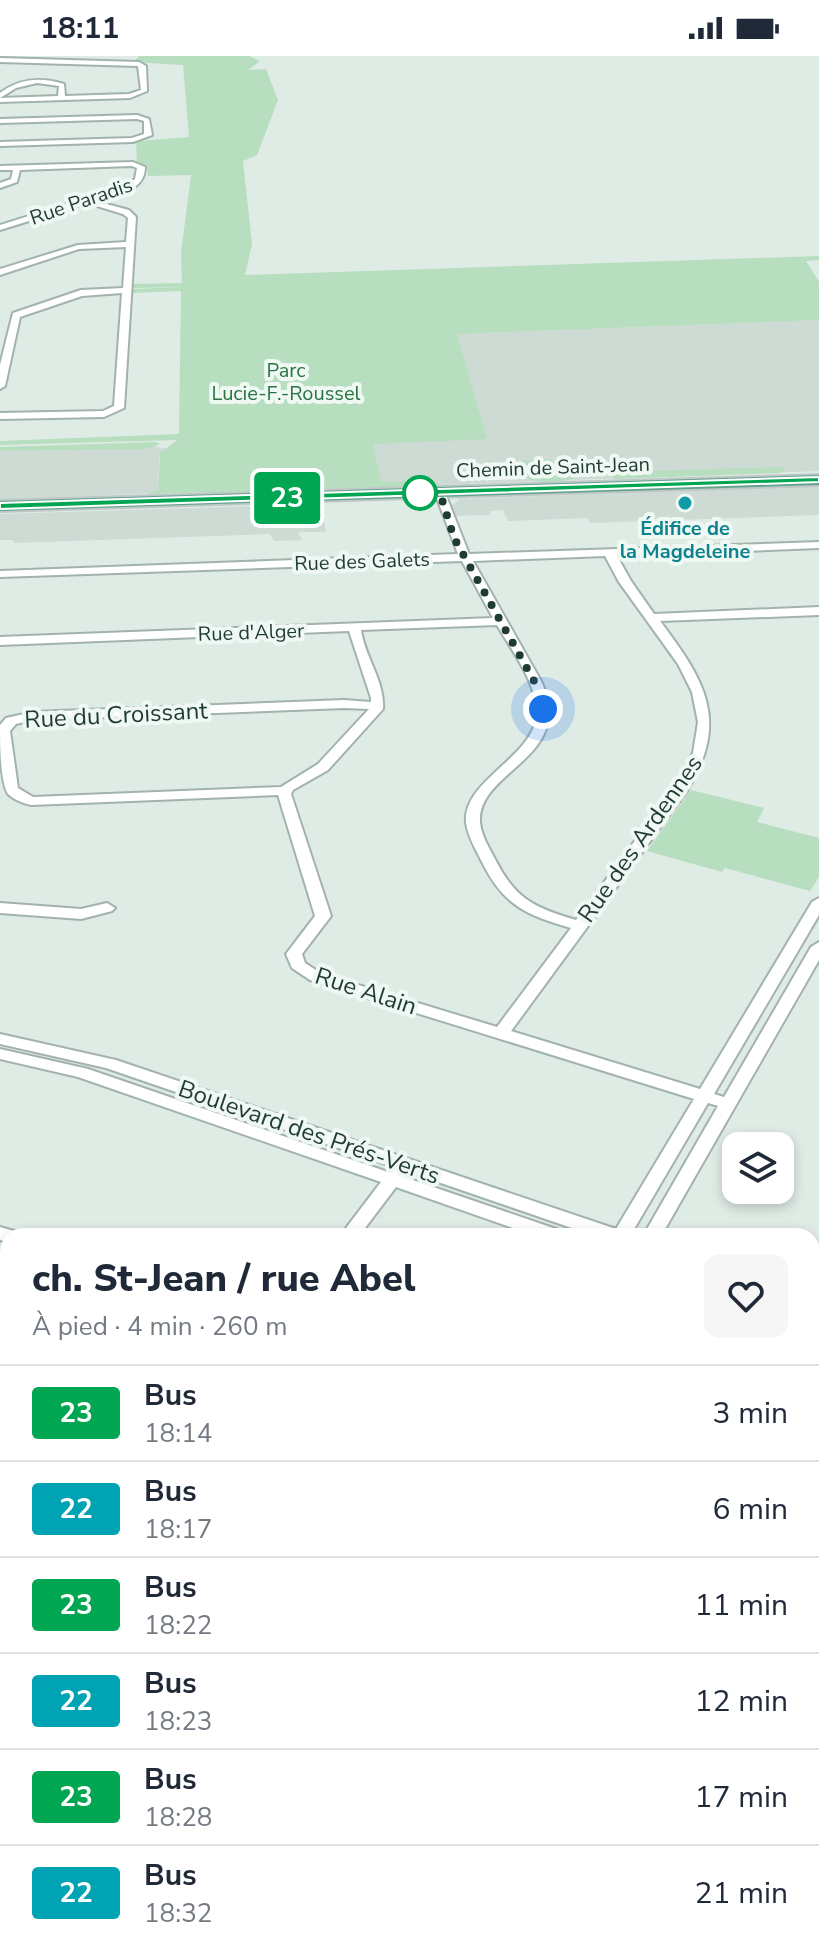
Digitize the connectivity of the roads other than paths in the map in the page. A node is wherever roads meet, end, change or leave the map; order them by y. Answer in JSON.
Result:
{"nodes":[{"id":1,"x":0,"y":60,"type":"edge"},
{"id":2,"x":0,"y":98,"type":"edge"},
{"id":3,"x":61,"y":98,"type":"junction"},
{"id":4,"x":0,"y":121,"type":"edge"},
{"id":5,"x":0,"y":144,"type":"edge"},
{"id":6,"x":0,"y":168,"type":"edge"},
{"id":7,"x":17,"y":168,"type":"junction"},
{"id":8,"x":0,"y":186,"type":"edge"},
{"id":9,"x":87,"y":201,"type":"junction"},
{"id":10,"x":0,"y":228,"type":"edge"},
{"id":11,"x":130,"y":244,"type":"junction"},
{"id":12,"x":0,"y":272,"type":"edge"},
{"id":13,"x":126,"y":290,"type":"junction"},
{"id":14,"x":2,"y":371,"type":"edge"},
{"id":15,"x":0,"y":386,"type":"edge"},
{"id":16,"x":0,"y":416,"type":"edge"},
{"id":17,"x":819,"y":480,"type":"edge"},
{"id":18,"x":440,"y":493,"type":"junction"},
{"id":19,"x":0,"y":506,"type":"edge"},
{"id":20,"x":819,"y":545,"type":"edge"},
{"id":21,"x":609,"y":552,"type":"junction"},
{"id":22,"x":465,"y":557,"type":"junction"},
{"id":23,"x":0,"y":574,"type":"edge"},
{"id":24,"x":818,"y":613,"type":"edge"},
{"id":25,"x":651,"y":618,"type":"junction"},
{"id":26,"x":502,"y":621,"type":"junction"},
{"id":27,"x":355,"y":628,"type":"junction"},
{"id":28,"x":0,"y":641,"type":"edge"},
{"id":29,"x":378,"y":706,"type":"junction"},
{"id":30,"x":285,"y":791,"type":"junction"},
{"id":31,"x":819,"y":902,"type":"edge"},
{"id":32,"x":0,"y":908,"type":"edge"},
{"id":33,"x":107,"y":908,"type":"dead end"},
{"id":34,"x":579,"y":926,"type":"junction"},
{"id":35,"x":819,"y":947,"type":"edge"},
{"id":36,"x":501,"y":1033,"type":"junction"},
{"id":37,"x":0,"y":1039,"type":"edge"},
{"id":38,"x":0,"y":1054,"type":"edge"},
{"id":39,"x":704,"y":1096,"type":"junction"},
{"id":40,"x":729,"y":1104,"type":"junction"},
{"id":41,"x":404,"y":1164,"type":"junction"},
{"id":42,"x":392,"y":1179,"type":"junction"},
{"id":43,"x":355,"y":1228,"type":"edge"},
{"id":44,"x":533,"y":1228,"type":"edge"},
{"id":45,"x":592,"y":1228,"type":"edge"},
{"id":46,"x":626,"y":1228,"type":"edge"},
{"id":47,"x":657,"y":1228,"type":"edge"}],
"edges":[{"from":1,"to":3,"type":"street"},
{"from":2,"to":3,"type":"street"},
{"from":2,"to":3,"type":"street"},
{"from":4,"to":5,"type":"street"},
{"from":6,"to":7,"type":"street"},
{"from":7,"to":8,"type":"street"},
{"from":7,"to":9,"type":"street","name":"Rue Paradis"},
{"from":9,"to":10,"type":"street","name":"Rue Paradis"},
{"from":9,"to":11,"type":"street"},
{"from":11,"to":12,"type":"street"},
{"from":11,"to":13,"type":"street"},
{"from":13,"to":14,"type":"street"},
{"from":13,"to":16,"type":"street"},
{"from":14,"to":15,"type":"street"},
{"from":17,"to":18,"type":"main road","name":"Chemin de Saint-Jean"},
{"from":18,"to":19,"type":"main road","name":"Chemin de Saint-Jean"},
{"from":18,"to":22,"type":"street"},
{"from":20,"to":21,"type":"street","name":"Rue des Galets"},
{"from":21,"to":22,"type":"street","name":"Rue des Galets"},
{"from":21,"to":25,"type":"street","name":"Rue des Ardennes"},
{"from":22,"to":23,"type":"street","name":"Rue des Galets"},
{"from":22,"to":26,"type":"street"},
{"from":24,"to":25,"type":"street"},
{"from":25,"to":34,"type":"street","name":"Rue des Ardennes"},
{"from":26,"to":27,"type":"street","name":"Rue d'Alger"},
{"from":26,"to":34,"type":"street"},
{"from":27,"to":28,"type":"street","name":"Rue d'Alger"},
{"from":27,"to":29,"type":"street"},
{"from":29,"to":30,"type":"street"},
{"from":29,"to":30,"type":"street","name":"Rue du Croissant"},
{"from":30,"to":36,"type":"street","name":"Rue Alain"},
{"from":31,"to":39,"type":"street"},
{"from":32,"to":33,"type":"street"},
{"from":34,"to":36,"type":"street","name":"Rue des Ardennes"},
{"from":35,"to":40,"type":"street"},
{"from":36,"to":39,"type":"street","name":"Rue Alain"},
{"from":37,"to":41,"type":"street","name":"Boulevard des Prés-Verts"},
{"from":38,"to":42,"type":"street","name":"Boulevard des Prés-Verts"},
{"from":39,"to":40,"type":"street","name":"Rue Alain"},
{"from":39,"to":46,"type":"street"},
{"from":40,"to":47,"type":"street"},
{"from":41,"to":42,"type":"street"},
{"from":41,"to":45,"type":"street","name":"Boulevard des Prés-Verts"},
{"from":42,"to":43,"type":"street"},
{"from":42,"to":44,"type":"street","name":"Boulevard des Prés-Verts"}]}
